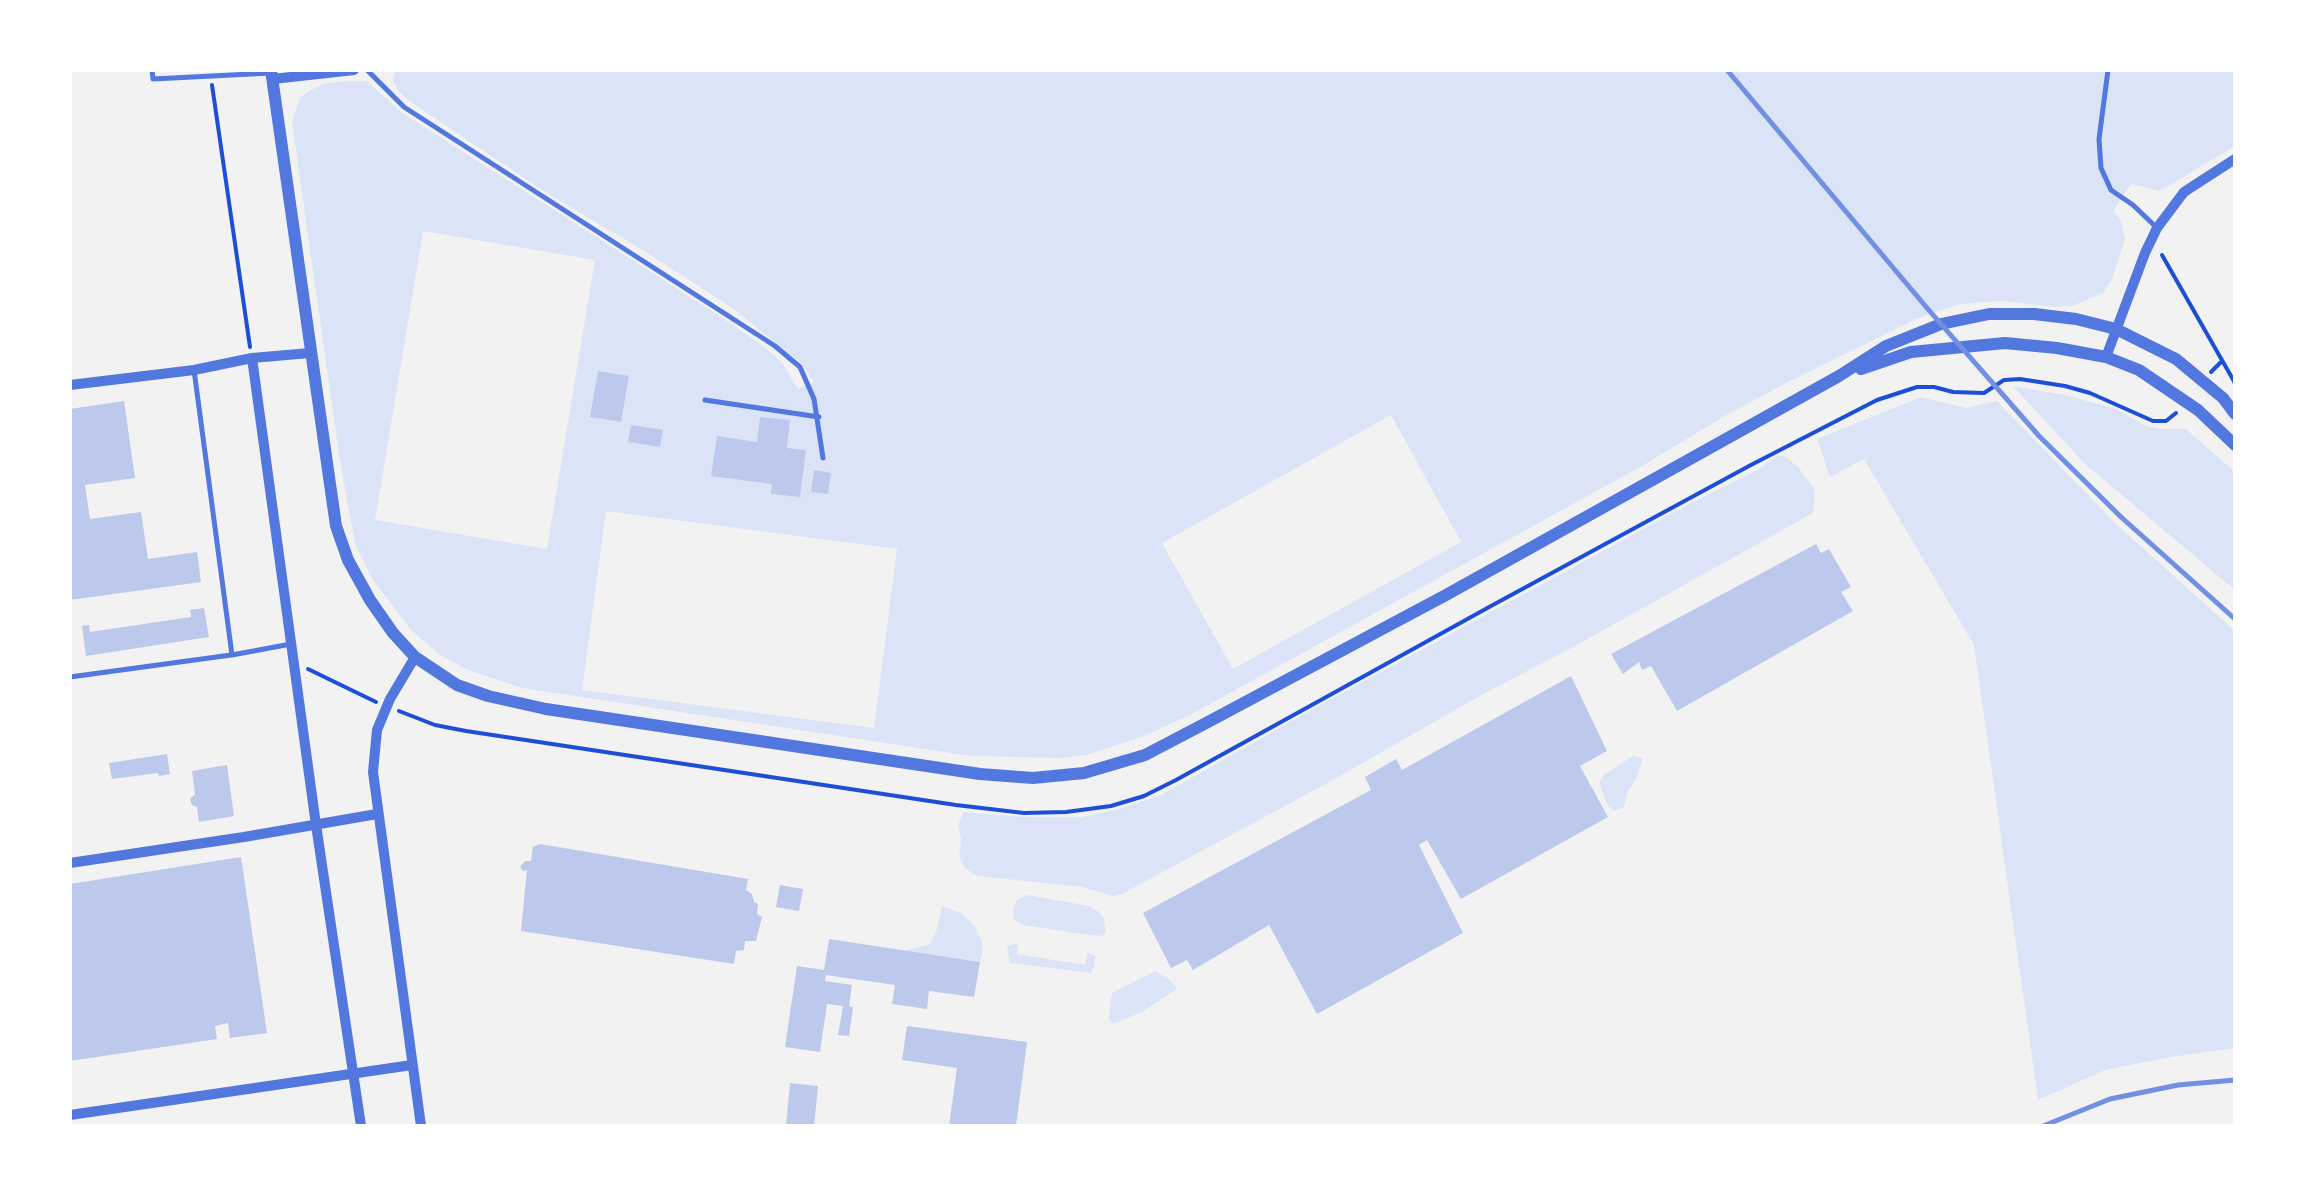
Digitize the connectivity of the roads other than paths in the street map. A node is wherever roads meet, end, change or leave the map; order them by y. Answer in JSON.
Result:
{"nodes":[{"id":1,"x":152,"y":70,"type":"edge"},
{"id":2,"x":354,"y":70,"type":"edge"},
{"id":3,"x":367,"y":70,"type":"edge"},
{"id":4,"x":2108,"y":70,"type":"edge"},
{"id":5,"x":272,"y":74,"type":"edge"},
{"id":6,"x":2235,"y":159,"type":"edge"},
{"id":7,"x":2155,"y":233,"type":"junction"},
{"id":8,"x":2116,"y":329,"type":"junction"},
{"id":9,"x":310,"y":353,"type":"junction"},
{"id":10,"x":252,"y":358,"type":"junction"},
{"id":11,"x":2106,"y":358,"type":"junction"},
{"id":12,"x":194,"y":370,"type":"junction"},
{"id":13,"x":1839,"y":376,"type":"junction"},
{"id":14,"x":70,"y":386,"type":"edge"},
{"id":15,"x":705,"y":400,"type":"dead end"},
{"id":16,"x":2235,"y":414,"type":"edge"},
{"id":17,"x":818,"y":417,"type":"junction"},
{"id":18,"x":2235,"y":445,"type":"edge"},
{"id":19,"x":823,"y":458,"type":"dead end"},
{"id":20,"x":292,"y":644,"type":"junction"},
{"id":21,"x":232,"y":655,"type":"junction"},
{"id":22,"x":415,"y":657,"type":"junction"},
{"id":23,"x":70,"y":677,"type":"edge"},
{"id":24,"x":378,"y":814,"type":"junction"},
{"id":25,"x":316,"y":825,"type":"junction"},
{"id":26,"x":70,"y":863,"type":"edge"},
{"id":27,"x":412,"y":1065,"type":"junction"},
{"id":28,"x":354,"y":1073,"type":"junction"},
{"id":29,"x":70,"y":1115,"type":"edge"},
{"id":30,"x":361,"y":1126,"type":"edge"},
{"id":31,"x":421,"y":1126,"type":"edge"}],
"edges":[{"from":1,"to":5,"type":"lane"},
{"from":2,"to":5,"type":"street"},
{"from":3,"to":17,"type":"lane"},
{"from":4,"to":7,"type":"lane"},
{"from":5,"to":9,"type":"street"},
{"from":6,"to":7,"type":"street"},
{"from":7,"to":8,"type":"street"},
{"from":8,"to":11,"type":"street"},
{"from":8,"to":13,"type":"street"},
{"from":8,"to":16,"type":"street"},
{"from":9,"to":10,"type":"street"},
{"from":9,"to":22,"type":"street"},
{"from":10,"to":12,"type":"street"},
{"from":10,"to":20,"type":"street"},
{"from":11,"to":13,"type":"street"},
{"from":11,"to":18,"type":"street"},
{"from":12,"to":14,"type":"street"},
{"from":12,"to":21,"type":"lane"},
{"from":13,"to":22,"type":"street"},
{"from":15,"to":17,"type":"lane"},
{"from":17,"to":19,"type":"lane"},
{"from":20,"to":21,"type":"lane"},
{"from":20,"to":25,"type":"street"},
{"from":21,"to":23,"type":"lane"},
{"from":22,"to":24,"type":"street"},
{"from":24,"to":25,"type":"street"},
{"from":24,"to":27,"type":"street"},
{"from":25,"to":26,"type":"street"},
{"from":25,"to":28,"type":"street"},
{"from":27,"to":28,"type":"street"},
{"from":27,"to":31,"type":"street"},
{"from":28,"to":29,"type":"street"},
{"from":28,"to":30,"type":"street"}]}
